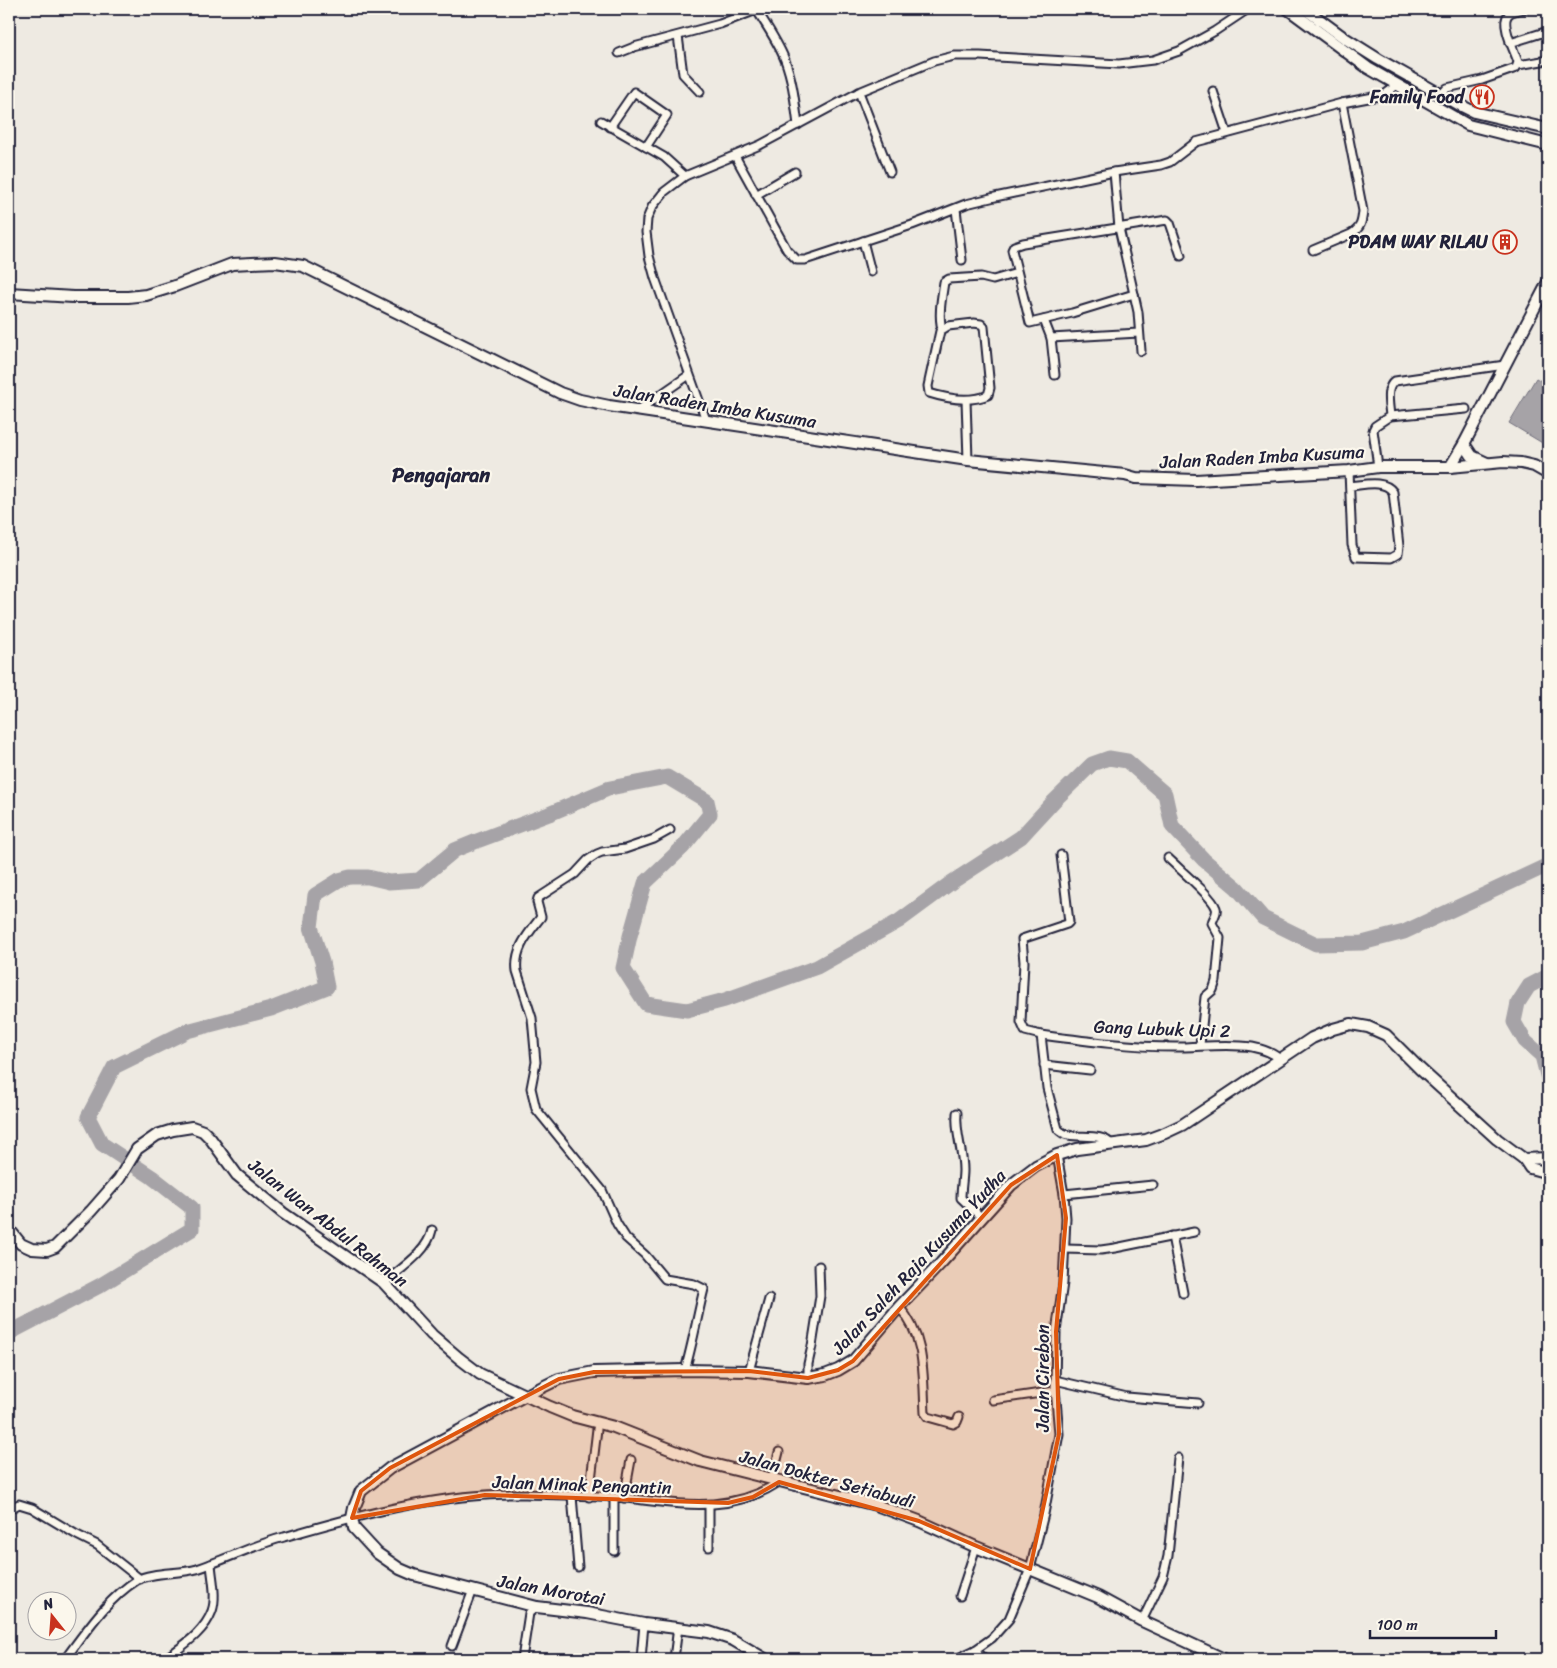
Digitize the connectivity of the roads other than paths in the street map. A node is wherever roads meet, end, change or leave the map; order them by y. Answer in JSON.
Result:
{"nodes":[{"id":1,"x":757,"y":9,"type":"edge"},
{"id":2,"x":1248,"y":9,"type":"edge"},
{"id":3,"x":1307,"y":9,"type":"edge"},
{"id":4,"x":1524,"y":9,"type":"edge"},
{"id":5,"x":1292,"y":10,"type":"edge"},
{"id":6,"x":1507,"y":12,"type":"edge"},
{"id":7,"x":1548,"y":31,"type":"edge"},
{"id":8,"x":678,"y":36,"type":"junction"},
{"id":9,"x":1510,"y":43,"type":"junction"},
{"id":10,"x":619,"y":54,"type":"dead end"},
{"id":11,"x":1548,"y":60,"type":"edge"},
{"id":12,"x":1384,"y":62,"type":"junction"},
{"id":13,"x":1518,"y":66,"type":"junction"},
{"id":14,"x":1377,"y":73,"type":"junction"},
{"id":15,"x":1397,"y":85,"type":"junction"},
{"id":16,"x":1214,"y":91,"type":"dead end"},
{"id":17,"x":700,"y":92,"type":"dead end"},
{"id":18,"x":859,"y":92,"type":"junction"},
{"id":19,"x":1441,"y":95,"type":"junction"},
{"id":20,"x":1342,"y":103,"type":"junction"},
{"id":21,"x":601,"y":121,"type":"dead end"},
{"id":22,"x":798,"y":125,"type":"junction"},
{"id":23,"x":610,"y":126,"type":"junction"},
{"id":24,"x":1548,"y":129,"type":"edge"},
{"id":25,"x":1228,"y":133,"type":"junction"},
{"id":26,"x":1548,"y":145,"type":"edge"},
{"id":27,"x":646,"y":147,"type":"junction"},
{"id":28,"x":735,"y":156,"type":"junction"},
{"id":29,"x":795,"y":172,"type":"dead end"},
{"id":30,"x":890,"y":172,"type":"dead end"},
{"id":31,"x":1114,"y":172,"type":"junction"},
{"id":32,"x":684,"y":176,"type":"junction"},
{"id":33,"x":756,"y":195,"type":"junction"},
{"id":34,"x":956,"y":209,"type":"junction"},
{"id":35,"x":1119,"y":228,"type":"junction"},
{"id":36,"x":863,"y":241,"type":"junction"},
{"id":37,"x":1313,"y":250,"type":"dead end"},
{"id":38,"x":1181,"y":256,"type":"dead end"},
{"id":39,"x":962,"y":260,"type":"dead end"},
{"id":40,"x":871,"y":272,"type":"dead end"},
{"id":41,"x":1018,"y":273,"type":"junction"},
{"id":42,"x":1548,"y":282,"type":"edge"},
{"id":43,"x":9,"y":293,"type":"edge"},
{"id":44,"x":1134,"y":294,"type":"junction"},
{"id":45,"x":1044,"y":320,"type":"junction"},
{"id":46,"x":942,"y":329,"type":"junction"},
{"id":47,"x":1140,"y":333,"type":"junction"},
{"id":48,"x":1051,"y":338,"type":"junction"},
{"id":49,"x":1141,"y":351,"type":"dead end"},
{"id":50,"x":1505,"y":364,"type":"junction"},
{"id":51,"x":689,"y":375,"type":"junction"},
{"id":52,"x":1055,"y":375,"type":"dead end"},
{"id":53,"x":966,"y":400,"type":"junction"},
{"id":54,"x":1466,"y":409,"type":"dead end"},
{"id":55,"x":637,"y":411,"type":"junction"},
{"id":56,"x":1390,"y":416,"type":"junction"},
{"id":57,"x":706,"y":420,"type":"junction"},
{"id":58,"x":1464,"y":444,"type":"junction"},
{"id":59,"x":968,"y":460,"type":"junction"},
{"id":60,"x":1489,"y":463,"type":"junction"},
{"id":61,"x":1378,"y":467,"type":"junction"},
{"id":62,"x":1450,"y":467,"type":"junction"},
{"id":63,"x":1349,"y":471,"type":"junction"},
{"id":64,"x":1548,"y":474,"type":"edge"},
{"id":65,"x":1350,"y":486,"type":"junction"},
{"id":66,"x":670,"y":830,"type":"dead end"},
{"id":67,"x":1061,"y":855,"type":"dead end"},
{"id":68,"x":1168,"y":858,"type":"dead end"},
{"id":69,"x":1041,"y":1035,"type":"junction"},
{"id":70,"x":1200,"y":1045,"type":"junction"},
{"id":71,"x":1280,"y":1059,"type":"junction"},
{"id":72,"x":1044,"y":1064,"type":"junction"},
{"id":73,"x":1090,"y":1070,"type":"dead end"},
{"id":74,"x":957,"y":1113,"type":"dead end"},
{"id":75,"x":1112,"y":1145,"type":"junction"},
{"id":76,"x":1057,"y":1155,"type":"junction"},
{"id":77,"x":1548,"y":1158,"type":"edge"},
{"id":78,"x":1524,"y":1159,"type":"junction"},
{"id":79,"x":1548,"y":1171,"type":"edge"},
{"id":80,"x":1153,"y":1186,"type":"dead end"},
{"id":81,"x":1064,"y":1194,"type":"junction"},
{"id":82,"x":982,"y":1218,"type":"junction"},
{"id":83,"x":9,"y":1230,"type":"edge"},
{"id":84,"x":432,"y":1230,"type":"dead end"},
{"id":85,"x":1194,"y":1232,"type":"dead end"},
{"id":86,"x":1172,"y":1236,"type":"junction"},
{"id":87,"x":1065,"y":1249,"type":"junction"},
{"id":88,"x":819,"y":1266,"type":"dead end"},
{"id":89,"x":384,"y":1283,"type":"junction"},
{"id":90,"x":1183,"y":1294,"type":"dead end"},
{"id":91,"x":769,"y":1299,"type":"dead end"},
{"id":92,"x":899,"y":1307,"type":"junction"},
{"id":93,"x":685,"y":1370,"type":"junction"},
{"id":94,"x":749,"y":1371,"type":"junction"},
{"id":95,"x":808,"y":1378,"type":"junction"},
{"id":96,"x":1055,"y":1380,"type":"junction"},
{"id":97,"x":1055,"y":1391,"type":"junction"},
{"id":98,"x":524,"y":1396,"type":"junction"},
{"id":99,"x":993,"y":1400,"type":"dead end"},
{"id":100,"x":1198,"y":1403,"type":"dead end"},
{"id":101,"x":959,"y":1417,"type":"dead end"},
{"id":102,"x":598,"y":1429,"type":"dead end"},
{"id":103,"x":779,"y":1452,"type":"dead end"},
{"id":104,"x":1178,"y":1458,"type":"dead end"},
{"id":105,"x":631,"y":1460,"type":"dead end"},
{"id":106,"x":775,"y":1481,"type":"junction"},
{"id":107,"x":572,"y":1496,"type":"junction"},
{"id":108,"x":589,"y":1496,"type":"junction"},
{"id":109,"x":614,"y":1498,"type":"junction"},
{"id":110,"x":624,"y":1498,"type":"junction"},
{"id":111,"x":709,"y":1504,"type":"junction"},
{"id":112,"x":9,"y":1508,"type":"edge"},
{"id":113,"x":352,"y":1518,"type":"junction"},
{"id":114,"x":709,"y":1547,"type":"dead end"},
{"id":115,"x":976,"y":1547,"type":"junction"},
{"id":116,"x":614,"y":1551,"type":"dead end"},
{"id":117,"x":212,"y":1564,"type":"junction"},
{"id":118,"x":578,"y":1567,"type":"dead end"},
{"id":119,"x":1030,"y":1570,"type":"junction"},
{"id":120,"x":140,"y":1579,"type":"junction"},
{"id":121,"x":473,"y":1590,"type":"junction"},
{"id":122,"x":960,"y":1596,"type":"dead end"},
{"id":123,"x":538,"y":1608,"type":"junction"},
{"id":124,"x":1142,"y":1620,"type":"junction"},
{"id":125,"x":644,"y":1624,"type":"junction"},
{"id":126,"x":678,"y":1627,"type":"junction"},
{"id":127,"x":452,"y":1646,"type":"dead end"},
{"id":128,"x":975,"y":1650,"type":"junction"},
{"id":129,"x":65,"y":1659,"type":"edge"},
{"id":130,"x":165,"y":1659,"type":"edge"},
{"id":131,"x":522,"y":1659,"type":"edge"},
{"id":132,"x":641,"y":1659,"type":"edge"},
{"id":133,"x":674,"y":1659,"type":"edge"},
{"id":134,"x":765,"y":1659,"type":"edge"},
{"id":135,"x":956,"y":1659,"type":"edge"},
{"id":136,"x":985,"y":1659,"type":"edge"},
{"id":137,"x":1224,"y":1659,"type":"edge"}],
"edges":[{"from":1,"to":8,"type":"street"},
{"from":1,"to":22,"type":"street"},
{"from":2,"to":18,"type":"street"},
{"from":3,"to":12,"type":"street"},
{"from":4,"to":6,"type":"street"},
{"from":5,"to":14,"type":"street"},
{"from":6,"to":9,"type":"street"},
{"from":7,"to":9,"type":"street"},
{"from":8,"to":10,"type":"street"},
{"from":8,"to":17,"type":"street"},
{"from":9,"to":13,"type":"street"},
{"from":11,"to":13,"type":"street"},
{"from":12,"to":14,"type":"street"},
{"from":12,"to":19,"type":"street"},
{"from":13,"to":19,"type":"street"},
{"from":14,"to":15,"type":"street"},
{"from":15,"to":20,"type":"street"},
{"from":15,"to":26,"type":"street"},
{"from":16,"to":25,"type":"street"},
{"from":18,"to":22,"type":"street"},
{"from":18,"to":30,"type":"street"},
{"from":19,"to":24,"type":"street"},
{"from":20,"to":25,"type":"street"},
{"from":20,"to":37,"type":"street"},
{"from":21,"to":23,"type":"street"},
{"from":22,"to":28,"type":"street"},
{"from":23,"to":27,"type":"street"},
{"from":23,"to":27,"type":"street"},
{"from":25,"to":31,"type":"street"},
{"from":27,"to":32,"type":"street"},
{"from":28,"to":32,"type":"street"},
{"from":28,"to":33,"type":"street"},
{"from":29,"to":33,"type":"street"},
{"from":31,"to":34,"type":"street"},
{"from":31,"to":35,"type":"street"},
{"from":32,"to":51,"type":"street"},
{"from":33,"to":36,"type":"street"},
{"from":34,"to":36,"type":"street"},
{"from":34,"to":39,"type":"street"},
{"from":35,"to":38,"type":"street"},
{"from":35,"to":41,"type":"street"},
{"from":35,"to":44,"type":"street"},
{"from":36,"to":40,"type":"street"},
{"from":41,"to":45,"type":"street"},
{"from":41,"to":46,"type":"street"},
{"from":42,"to":50,"type":"street"},
{"from":43,"to":55,"type":"street","name":"Jalan Raden Imba Kusuma"},
{"from":44,"to":45,"type":"street"},
{"from":44,"to":47,"type":"street"},
{"from":45,"to":48,"type":"street"},
{"from":46,"to":53,"type":"street"},
{"from":46,"to":53,"type":"street"},
{"from":47,"to":48,"type":"street"},
{"from":47,"to":49,"type":"street"},
{"from":48,"to":52,"type":"street"},
{"from":50,"to":56,"type":"street"},
{"from":50,"to":58,"type":"street"},
{"from":51,"to":55,"type":"street"},
{"from":51,"to":57,"type":"street"},
{"from":53,"to":59,"type":"street"},
{"from":54,"to":56,"type":"street"},
{"from":55,"to":57,"type":"street","name":"Jalan Raden Imba Kusuma"},
{"from":56,"to":61,"type":"street"},
{"from":57,"to":59,"type":"street","name":"Jalan Raden Imba Kusuma"},
{"from":58,"to":60,"type":"street"},
{"from":58,"to":62,"type":"street"},
{"from":59,"to":63,"type":"street","name":"Jalan Raden Imba Kusuma"},
{"from":60,"to":62,"type":"street"},
{"from":60,"to":64,"type":"street"},
{"from":61,"to":62,"type":"street","name":"Jalan Raden Imba Kusuma"},
{"from":61,"to":63,"type":"street","name":"Jalan Raden Imba Kusuma"},
{"from":63,"to":65,"type":"street"},
{"from":65,"to":65,"type":"street"},
{"from":66,"to":93,"type":"street"},
{"from":67,"to":69,"type":"street"},
{"from":68,"to":70,"type":"street"},
{"from":69,"to":70,"type":"street","name":"Gang Lubuk Upi 2"},
{"from":69,"to":72,"type":"street"},
{"from":70,"to":71,"type":"street","name":"Gang Lubuk Upi 2"},
{"from":71,"to":75,"type":"street","name":"Jalan Saleh Raja Kusuma Yudha"},
{"from":71,"to":78,"type":"street","name":"Jalan Saleh Raja Kusuma Yudha"},
{"from":72,"to":73,"type":"street"},
{"from":72,"to":75,"type":"street"},
{"from":74,"to":82,"type":"street"},
{"from":75,"to":76,"type":"street","name":"Jalan Saleh Raja Kusuma Yudha"},
{"from":76,"to":81,"type":"street","name":"Jalan Cirebon"},
{"from":76,"to":82,"type":"street","name":"Jalan Saleh Raja Kusuma Yudha"},
{"from":77,"to":78,"type":"street"},
{"from":78,"to":79,"type":"street","name":"Jalan Saleh Raja Kusuma Yudha"},
{"from":80,"to":81,"type":"street"},
{"from":81,"to":87,"type":"street","name":"Jalan Cirebon"},
{"from":82,"to":92,"type":"street","name":"Jalan Saleh Raja Kusuma Yudha"},
{"from":83,"to":89,"type":"street","name":"Jalan Wan Abdul Rahman"},
{"from":84,"to":89,"type":"street"},
{"from":85,"to":86,"type":"street"},
{"from":86,"to":87,"type":"street"},
{"from":86,"to":90,"type":"street"},
{"from":87,"to":96,"type":"street","name":"Jalan Cirebon"},
{"from":88,"to":95,"type":"street"},
{"from":89,"to":98,"type":"street","name":"Jalan Wan Abdul Rahman"},
{"from":91,"to":94,"type":"street"},
{"from":92,"to":95,"type":"street","name":"Jalan Saleh Raja Kusuma Yudha"},
{"from":92,"to":101,"type":"street"},
{"from":93,"to":94,"type":"street","name":"Jalan Saleh Raja Kusuma Yudha"},
{"from":93,"to":98,"type":"street","name":"Jalan Saleh Raja Kusuma Yudha"},
{"from":94,"to":95,"type":"street","name":"Jalan Saleh Raja Kusuma Yudha"},
{"from":96,"to":97,"type":"street","name":"Jalan Cirebon"},
{"from":96,"to":100,"type":"street"},
{"from":97,"to":99,"type":"street"},
{"from":97,"to":119,"type":"street","name":"Jalan Cirebon"},
{"from":98,"to":106,"type":"street","name":"Jalan Dokter Setiabudi"},
{"from":98,"to":113,"type":"street","name":"Jalan Saleh Raja Kusuma Yudha"},
{"from":102,"to":108,"type":"street"},
{"from":103,"to":106,"type":"street"},
{"from":104,"to":124,"type":"street"},
{"from":105,"to":110,"type":"street"},
{"from":106,"to":111,"type":"street","name":"Jalan Minak Pengantin"},
{"from":106,"to":115,"type":"street","name":"Jalan Dokter Setiabudi"},
{"from":107,"to":108,"type":"street","name":"Jalan Minak Pengantin"},
{"from":107,"to":113,"type":"street","name":"Jalan Minak Pengantin"},
{"from":107,"to":118,"type":"street"},
{"from":108,"to":109,"type":"street","name":"Jalan Minak Pengantin"},
{"from":109,"to":110,"type":"street","name":"Jalan Minak Pengantin"},
{"from":109,"to":116,"type":"street"},
{"from":110,"to":111,"type":"street","name":"Jalan Minak Pengantin"},
{"from":111,"to":114,"type":"street"},
{"from":112,"to":120,"type":"street"},
{"from":113,"to":117,"type":"street","name":"Jalan Minak Pengantin"},
{"from":113,"to":121,"type":"street","name":"Jalan Morotai"},
{"from":115,"to":119,"type":"street","name":"Jalan Dokter Setiabudi"},
{"from":115,"to":122,"type":"street"},
{"from":117,"to":120,"type":"street","name":"Jalan Minak Pengantin"},
{"from":117,"to":130,"type":"street"},
{"from":119,"to":124,"type":"street","name":"Jalan Dokter Setiabudi"},
{"from":119,"to":128,"type":"street","name":"Jalan Cirebon"},
{"from":120,"to":129,"type":"street"},
{"from":121,"to":123,"type":"street","name":"Jalan Morotai"},
{"from":121,"to":127,"type":"street"},
{"from":123,"to":125,"type":"street","name":"Jalan Morotai"},
{"from":123,"to":131,"type":"street"},
{"from":124,"to":137,"type":"street","name":"Jalan Dokter Setiabudi"},
{"from":125,"to":126,"type":"street","name":"Jalan Morotai"},
{"from":125,"to":132,"type":"street"},
{"from":126,"to":133,"type":"street"},
{"from":126,"to":134,"type":"street","name":"Jalan Morotai"},
{"from":128,"to":135,"type":"street","name":"Jalan Cirebon"},
{"from":128,"to":136,"type":"street"}]}
